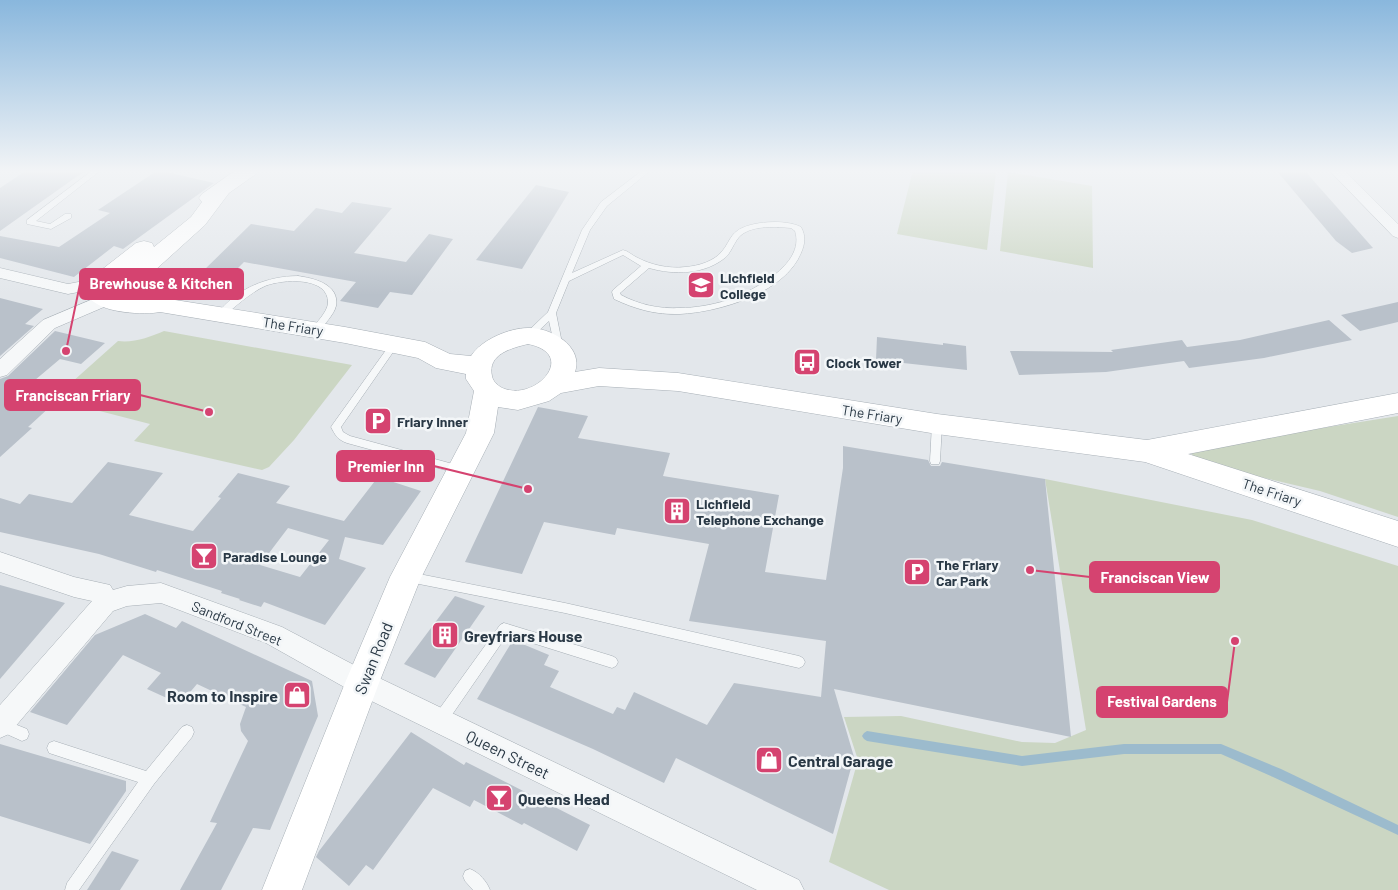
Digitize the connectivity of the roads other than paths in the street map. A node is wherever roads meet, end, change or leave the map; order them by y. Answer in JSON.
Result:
{"nodes":[{"id":1,"x":43,"y":212,"type":"edge"},
{"id":2,"x":195,"y":212,"type":"edge"},
{"id":3,"x":205,"y":212,"type":"edge"},
{"id":4,"x":599,"y":212,"type":"edge"},
{"id":5,"x":1376,"y":212,"type":"edge"},
{"id":6,"x":68,"y":216,"type":"dead end"},
{"id":7,"x":1398,"y":234,"type":"edge"},
{"id":8,"x":647,"y":265,"type":"junction"},
{"id":9,"x":0,"y":273,"type":"edge"},
{"id":10,"x":565,"y":280,"type":"junction"},
{"id":11,"x":102,"y":292,"type":"junction"},
{"id":12,"x":161,"y":305,"type":"junction"},
{"id":13,"x":552,"y":313,"type":"junction"},
{"id":14,"x":221,"y":314,"type":"junction"},
{"id":15,"x":316,"y":330,"type":"junction"},
{"id":16,"x":528,"y":336,"type":"junction"},
{"id":17,"x":394,"y":345,"type":"junction"},
{"id":18,"x":484,"y":357,"type":"junction"},
{"id":19,"x":560,"y":365,"type":"junction"},
{"id":20,"x":0,"y":370,"type":"edge"},
{"id":21,"x":487,"y":391,"type":"junction"},
{"id":22,"x":526,"y":398,"type":"junction"},
{"id":23,"x":1398,"y":403,"type":"edge"},
{"id":24,"x":937,"y":424,"type":"junction"},
{"id":25,"x":480,"y":433,"type":"junction"},
{"id":26,"x":1146,"y":451,"type":"junction"},
{"id":27,"x":935,"y":461,"type":"dead end"},
{"id":28,"x":461,"y":470,"type":"junction"},
{"id":29,"x":1398,"y":534,"type":"edge"},
{"id":30,"x":0,"y":562,"type":"edge"},
{"id":31,"x":406,"y":577,"type":"junction"},
{"id":32,"x":105,"y":603,"type":"junction"},
{"id":33,"x":612,"y":662,"type":"dead end"},
{"id":34,"x":799,"y":662,"type":"dead end"},
{"id":35,"x":362,"y":683,"type":"junction"},
{"id":36,"x":440,"y":721,"type":"junction"},
{"id":37,"x":0,"y":725,"type":"edge"},
{"id":38,"x":187,"y":732,"type":"dead end"},
{"id":39,"x":22,"y":734,"type":"dead end"},
{"id":40,"x":54,"y":748,"type":"dead end"},
{"id":41,"x":150,"y":779,"type":"junction"},
{"id":42,"x":470,"y":876,"type":"dead end"},
{"id":43,"x":72,"y":888,"type":"dead end"},
{"id":44,"x":282,"y":890,"type":"edge"},
{"id":45,"x":483,"y":890,"type":"edge"},
{"id":46,"x":790,"y":890,"type":"edge"}],
"edges":[{"from":1,"to":6,"type":"lane"},
{"from":2,"to":11,"type":"street"},
{"from":3,"to":12,"type":"street","name":"The Friary"},
{"from":4,"to":10,"type":"lane"},
{"from":5,"to":7,"type":"street"},
{"from":8,"to":8,"type":"lane"},
{"from":8,"to":10,"type":"lane"},
{"from":9,"to":11,"type":"street"},
{"from":10,"to":13,"type":"lane"},
{"from":11,"to":12,"type":"street","name":"The Friary"},
{"from":11,"to":20,"type":"street"},
{"from":12,"to":14,"type":"street","name":"The Friary"},
{"from":13,"to":16,"type":"lane"},
{"from":13,"to":19,"type":"lane"},
{"from":14,"to":15,"type":"street","name":"The Friary"},
{"from":14,"to":15,"type":"lane"},
{"from":15,"to":17,"type":"street","name":"The Friary"},
{"from":16,"to":18,"type":"street"},
{"from":16,"to":19,"type":"street"},
{"from":17,"to":18,"type":"street","name":"The Friary"},
{"from":17,"to":28,"type":"lane"},
{"from":18,"to":21,"type":"street"},
{"from":19,"to":22,"type":"street"},
{"from":19,"to":24,"type":"street","name":"The Friary"},
{"from":21,"to":22,"type":"street"},
{"from":21,"to":25,"type":"street","name":"Swan Road"},
{"from":22,"to":25,"type":"street","name":"Swan Road"},
{"from":23,"to":26,"type":"street","name":"The Friary"},
{"from":24,"to":26,"type":"street","name":"The Friary"},
{"from":24,"to":27,"type":"lane"},
{"from":25,"to":28,"type":"street","name":"Swan Road"},
{"from":26,"to":29,"type":"street","name":"The Friary"},
{"from":28,"to":31,"type":"street","name":"Swan Road"},
{"from":30,"to":32,"type":"street"},
{"from":31,"to":34,"type":"lane"},
{"from":31,"to":35,"type":"street","name":"Swan Road"},
{"from":32,"to":35,"type":"street","name":"Sandford Street"},
{"from":32,"to":37,"type":"street"},
{"from":33,"to":36,"type":"lane"},
{"from":35,"to":36,"type":"street","name":"Queen Street"},
{"from":35,"to":44,"type":"street","name":"Swan Road"},
{"from":36,"to":46,"type":"street","name":"Queen Street"},
{"from":37,"to":39,"type":"lane"},
{"from":38,"to":41,"type":"lane"},
{"from":40,"to":41,"type":"lane"},
{"from":41,"to":43,"type":"lane"},
{"from":42,"to":45,"type":"lane"}]}
